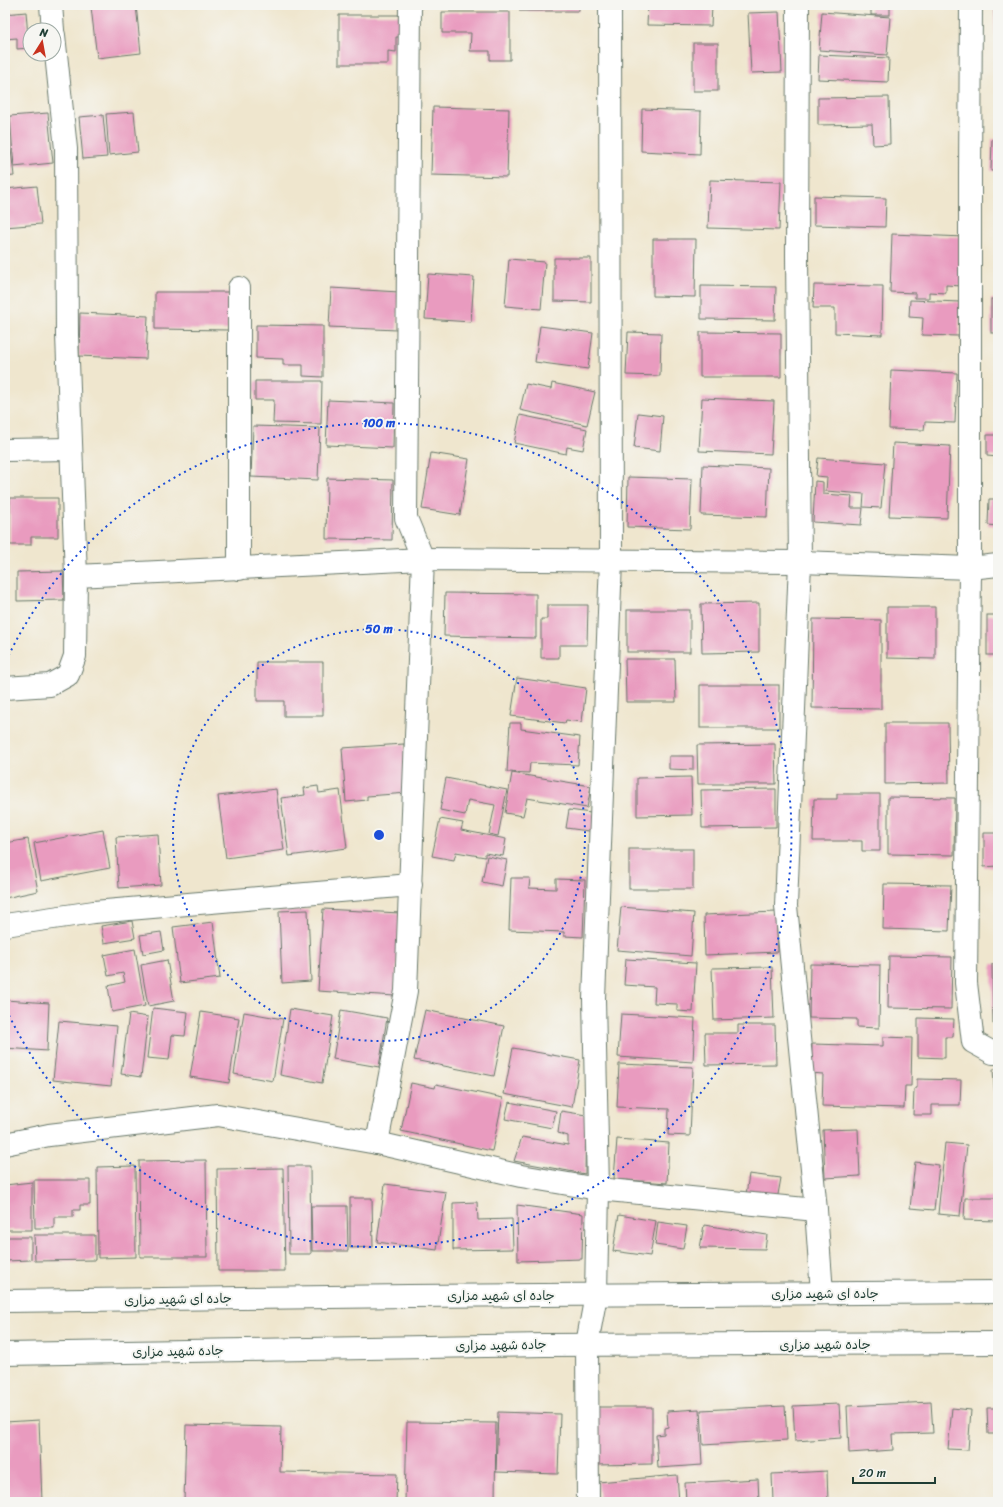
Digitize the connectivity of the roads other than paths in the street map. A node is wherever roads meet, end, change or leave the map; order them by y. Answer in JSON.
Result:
{"nodes":[{"id":1,"x":51,"y":5,"type":"edge"},
{"id":2,"x":410,"y":5,"type":"edge"},
{"id":3,"x":610,"y":5,"type":"edge"},
{"id":4,"x":798,"y":5,"type":"edge"},
{"id":5,"x":971,"y":5,"type":"edge"},
{"id":6,"x":53,"y":22,"type":"edge"},
{"id":7,"x":57,"y":62,"type":"edge"},
{"id":8,"x":239,"y":288,"type":"dead end"},
{"id":9,"x":71,"y":449,"type":"junction"},
{"id":10,"x":5,"y":450,"type":"edge"},
{"id":11,"x":423,"y":559,"type":"junction"},
{"id":12,"x":611,"y":561,"type":"junction"},
{"id":13,"x":800,"y":562,"type":"junction"},
{"id":14,"x":998,"y":565,"type":"edge"},
{"id":15,"x":239,"y":568,"type":"junction"},
{"id":16,"x":970,"y":568,"type":"junction"},
{"id":17,"x":76,"y":576,"type":"junction"},
{"id":18,"x":5,"y":688,"type":"edge"},
{"id":19,"x":410,"y":885,"type":"junction"},
{"id":20,"x":5,"y":925,"type":"edge"},
{"id":21,"x":998,"y":1052,"type":"edge"},
{"id":22,"x":377,"y":1143,"type":"junction"},
{"id":23,"x":5,"y":1144,"type":"edge"},
{"id":24,"x":598,"y":1189,"type":"junction"},
{"id":25,"x":816,"y":1210,"type":"junction"},
{"id":26,"x":998,"y":1292,"type":"edge"},
{"id":27,"x":822,"y":1293,"type":"junction"},
{"id":28,"x":596,"y":1295,"type":"junction"},
{"id":29,"x":5,"y":1301,"type":"edge"},
{"id":30,"x":998,"y":1343,"type":"edge"},
{"id":31,"x":587,"y":1344,"type":"junction"},
{"id":32,"x":5,"y":1354,"type":"edge"},
{"id":33,"x":588,"y":1502,"type":"edge"}],
"edges":[{"from":1,"to":6,"type":"street"},
{"from":2,"to":11,"type":"street"},
{"from":3,"to":12,"type":"street"},
{"from":4,"to":13,"type":"street"},
{"from":5,"to":16,"type":"street"},
{"from":7,"to":9,"type":"street"},
{"from":8,"to":15,"type":"street"},
{"from":9,"to":10,"type":"street"},
{"from":9,"to":17,"type":"street"},
{"from":11,"to":12,"type":"street"},
{"from":11,"to":15,"type":"street"},
{"from":11,"to":19,"type":"street"},
{"from":12,"to":13,"type":"street"},
{"from":12,"to":24,"type":"street"},
{"from":13,"to":16,"type":"street"},
{"from":13,"to":25,"type":"street"},
{"from":14,"to":16,"type":"street"},
{"from":15,"to":17,"type":"street"},
{"from":16,"to":21,"type":"street"},
{"from":17,"to":18,"type":"street"},
{"from":19,"to":20,"type":"street"},
{"from":19,"to":22,"type":"street"},
{"from":22,"to":23,"type":"street"},
{"from":22,"to":24,"type":"street"},
{"from":24,"to":25,"type":"street"},
{"from":24,"to":28,"type":"street"},
{"from":25,"to":27,"type":"street"},
{"from":26,"to":27,"type":"street","name":"جاده ای شهید مزاری"},
{"from":27,"to":28,"type":"street","name":"جاده ای شهید مزاری"},
{"from":28,"to":29,"type":"street","name":"جاده ای شهید مزاری"},
{"from":28,"to":31,"type":"street"},
{"from":30,"to":31,"type":"street","name":"جاده شهید مزاری"},
{"from":31,"to":32,"type":"street","name":"جاده شهید مزاری"},
{"from":31,"to":33,"type":"street"}]}
